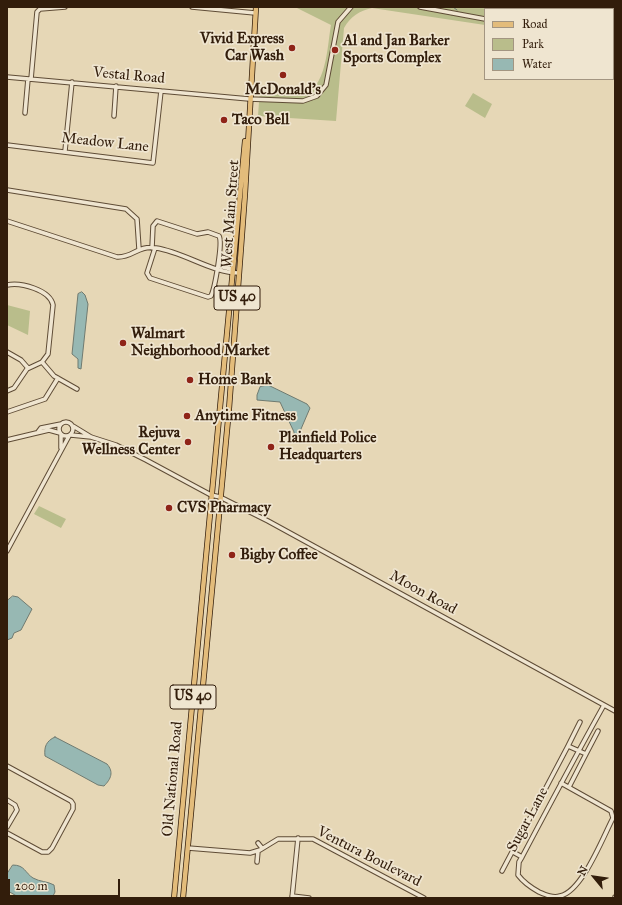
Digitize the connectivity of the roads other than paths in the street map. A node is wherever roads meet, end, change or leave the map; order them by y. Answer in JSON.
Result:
{"nodes":[{"id":1,"x":65,"y":7,"type":"edge"},
{"id":2,"x":192,"y":7,"type":"edge"},
{"id":3,"x":256,"y":7,"type":"edge"},
{"id":4,"x":351,"y":7,"type":"edge"},
{"id":5,"x":420,"y":7,"type":"edge"},
{"id":6,"x":255,"y":13,"type":"junction"},
{"id":7,"x":484,"y":19,"type":"edge"},
{"id":8,"x":7,"y":77,"type":"edge"},
{"id":9,"x":30,"y":79,"type":"junction"},
{"id":10,"x":72,"y":82,"type":"junction"},
{"id":11,"x":116,"y":86,"type":"junction"},
{"id":12,"x":161,"y":90,"type":"junction"},
{"id":13,"x":249,"y":99,"type":"junction"},
{"id":14,"x":25,"y":112,"type":"dead end"},
{"id":15,"x":114,"y":116,"type":"dead end"},
{"id":16,"x":7,"y":145,"type":"edge"},
{"id":17,"x":65,"y":151,"type":"junction"},
{"id":18,"x":7,"y":190,"type":"edge"},
{"id":19,"x":7,"y":221,"type":"edge"},
{"id":20,"x":154,"y":248,"type":"junction"},
{"id":21,"x":139,"y":249,"type":"junction"},
{"id":22,"x":217,"y":268,"type":"junction"},
{"id":23,"x":232,"y":271,"type":"junction"},
{"id":24,"x":239,"y":273,"type":"junction"},
{"id":25,"x":7,"y":284,"type":"edge"},
{"id":26,"x":7,"y":352,"type":"edge"},
{"id":27,"x":42,"y":362,"type":"junction"},
{"id":28,"x":28,"y":368,"type":"junction"},
{"id":29,"x":58,"y":378,"type":"junction"},
{"id":30,"x":77,"y":389,"type":"dead end"},
{"id":31,"x":7,"y":391,"type":"edge"},
{"id":32,"x":7,"y":412,"type":"edge"},
{"id":33,"x":61,"y":424,"type":"junction"},
{"id":34,"x":73,"y":426,"type":"junction"},
{"id":35,"x":38,"y":432,"type":"junction"},
{"id":36,"x":60,"y":433,"type":"junction"},
{"id":37,"x":69,"y":435,"type":"junction"},
{"id":38,"x":91,"y":436,"type":"junction"},
{"id":39,"x":7,"y":440,"type":"edge"},
{"id":40,"x":61,"y":448,"type":"junction"},
{"id":41,"x":211,"y":495,"type":"junction"},
{"id":42,"x":220,"y":497,"type":"junction"},
{"id":43,"x":7,"y":550,"type":"edge"},
{"id":44,"x":604,"y":705,"type":"junction"},
{"id":45,"x":615,"y":711,"type":"edge"},
{"id":46,"x":580,"y":722,"type":"dead end"},
{"id":47,"x":598,"y":731,"type":"dead end"},
{"id":48,"x":568,"y":746,"type":"junction"},
{"id":49,"x":579,"y":750,"type":"junction"},
{"id":50,"x":586,"y":754,"type":"junction"},
{"id":51,"x":7,"y":766,"type":"edge"},
{"id":52,"x":561,"y":783,"type":"junction"},
{"id":53,"x":569,"y":787,"type":"junction"},
{"id":54,"x":7,"y":800,"type":"edge"},
{"id":55,"x":7,"y":827,"type":"edge"},
{"id":56,"x":7,"y":833,"type":"edge"},
{"id":57,"x":298,"y":838,"type":"junction"},
{"id":58,"x":258,"y":843,"type":"dead end"},
{"id":59,"x":188,"y":848,"type":"junction"},
{"id":60,"x":262,"y":848,"type":"junction"},
{"id":61,"x":258,"y":851,"type":"junction"},
{"id":62,"x":512,"y":852,"type":"junction"},
{"id":63,"x":522,"y":857,"type":"junction"},
{"id":64,"x":257,"y":862,"type":"dead end"},
{"id":65,"x":502,"y":871,"type":"dead end"},
{"id":66,"x":292,"y":897,"type":"edge"},
{"id":67,"x":174,"y":898,"type":"edge"},
{"id":68,"x":184,"y":898,"type":"edge"},
{"id":69,"x":309,"y":898,"type":"edge"},
{"id":70,"x":424,"y":898,"type":"edge"}],
"edges":[{"from":1,"to":9,"type":"street"},
{"from":2,"to":6,"type":"street"},
{"from":3,"to":6,"type":"main road","name":"West Main Street","number":"US 40"},
{"from":4,"to":13,"type":"street","name":"Vestal Road"},
{"from":5,"to":7,"type":"street"},
{"from":6,"to":13,"type":"main road","name":"West Main Street","number":"US 40"},
{"from":8,"to":9,"type":"street","name":"Vestal Road"},
{"from":9,"to":10,"type":"street","name":"Vestal Road"},
{"from":9,"to":14,"type":"street"},
{"from":10,"to":11,"type":"street","name":"Vestal Road"},
{"from":10,"to":17,"type":"street"},
{"from":11,"to":12,"type":"street","name":"Vestal Road"},
{"from":11,"to":15,"type":"street"},
{"from":12,"to":13,"type":"street","name":"Vestal Road"},
{"from":12,"to":17,"type":"street","name":"Meadow Lane"},
{"from":13,"to":23,"type":"main road","name":"West Main Street","number":"US 40"},
{"from":13,"to":24,"type":"main road","name":"West Main Street","number":"US 40"},
{"from":16,"to":17,"type":"street","name":"Meadow Lane"},
{"from":18,"to":21,"type":"street"},
{"from":19,"to":21,"type":"street"},
{"from":20,"to":21,"type":"street"},
{"from":20,"to":22,"type":"street"},
{"from":20,"to":22,"type":"street"},
{"from":20,"to":22,"type":"street"},
{"from":22,"to":23,"type":"street"},
{"from":23,"to":24,"type":"street"},
{"from":23,"to":41,"type":"main road","name":"West Main Street","number":"US 40"},
{"from":24,"to":42,"type":"main road","name":"West Main Street","number":"US 40"},
{"from":25,"to":27,"type":"street"},
{"from":26,"to":28,"type":"street"},
{"from":27,"to":28,"type":"street"},
{"from":27,"to":29,"type":"street"},
{"from":28,"to":31,"type":"street"},
{"from":29,"to":30,"type":"street"},
{"from":29,"to":32,"type":"street"},
{"from":33,"to":34,"type":"street"},
{"from":33,"to":35,"type":"street"},
{"from":33,"to":36,"type":"street"},
{"from":34,"to":37,"type":"street"},
{"from":34,"to":38,"type":"street"},
{"from":35,"to":36,"type":"street"},
{"from":35,"to":39,"type":"street"},
{"from":36,"to":37,"type":"street"},
{"from":36,"to":40,"type":"street"},
{"from":37,"to":38,"type":"street"},
{"from":37,"to":40,"type":"street"},
{"from":38,"to":41,"type":"street","name":"Moon Road"},
{"from":40,"to":43,"type":"street"},
{"from":41,"to":42,"type":"street","name":"Moon Road"},
{"from":41,"to":67,"type":"main road","name":"Old National Road","number":"US 40"},
{"from":42,"to":44,"type":"street","name":"Moon Road"},
{"from":42,"to":59,"type":"main road","name":"Old National Road","number":"US 40"},
{"from":44,"to":45,"type":"street","name":"Moon Road"},
{"from":44,"to":49,"type":"street","name":"Sugar Lane"},
{"from":46,"to":48,"type":"street"},
{"from":47,"to":50,"type":"street"},
{"from":48,"to":49,"type":"street"},
{"from":48,"to":62,"type":"street"},
{"from":49,"to":50,"type":"street"},
{"from":49,"to":52,"type":"street","name":"Sugar Lane"},
{"from":50,"to":53,"type":"street"},
{"from":51,"to":56,"type":"street"},
{"from":52,"to":53,"type":"street","name":"Sugar Lane"},
{"from":52,"to":63,"type":"street","name":"Sugar Lane"},
{"from":53,"to":63,"type":"street","name":"Sugar Lane"},
{"from":54,"to":55,"type":"street"},
{"from":57,"to":60,"type":"street","name":"Ventura Boulevard"},
{"from":57,"to":66,"type":"street"},
{"from":57,"to":70,"type":"street","name":"Ventura Boulevard"},
{"from":58,"to":60,"type":"street"},
{"from":59,"to":61,"type":"street"},
{"from":59,"to":68,"type":"main road","name":"Old National Road","number":"US 40"},
{"from":60,"to":61,"type":"street","name":"Ventura Boulevard"},
{"from":61,"to":64,"type":"street"},
{"from":62,"to":63,"type":"street"},
{"from":62,"to":65,"type":"street"},
{"from":66,"to":69,"type":"street"}]}
